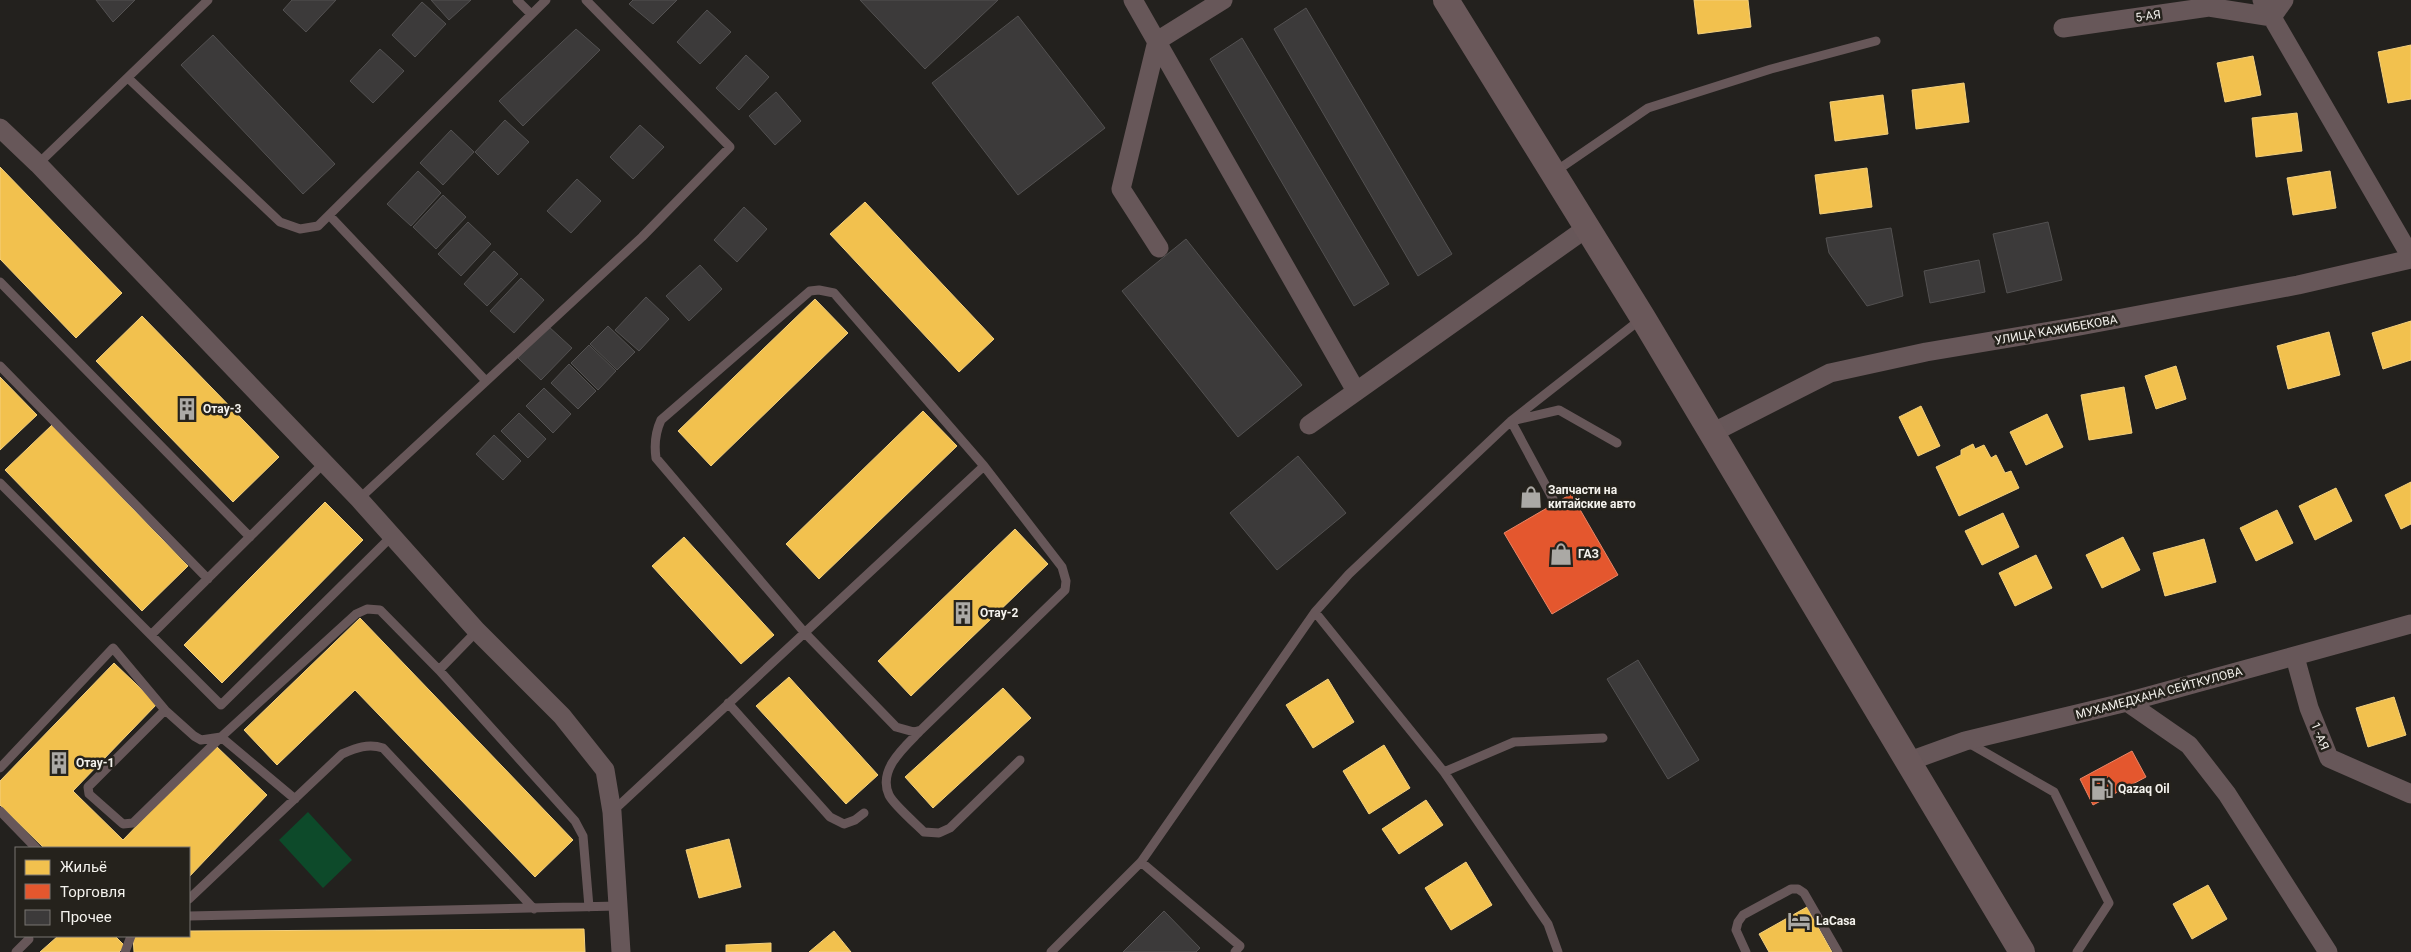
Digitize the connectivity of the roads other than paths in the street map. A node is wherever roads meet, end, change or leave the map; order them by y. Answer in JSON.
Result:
{"nodes":[{"id":1,"x":208,"y":0,"type":"edge"},
{"id":2,"x":517,"y":0,"type":"edge"},
{"id":3,"x":546,"y":0,"type":"edge"},
{"id":4,"x":586,"y":0,"type":"edge"},
{"id":5,"x":1132,"y":0,"type":"edge"},
{"id":6,"x":1223,"y":0,"type":"edge"},
{"id":7,"x":1446,"y":0,"type":"edge"},
{"id":8,"x":2262,"y":0,"type":"edge"},
{"id":9,"x":2284,"y":0,"type":"edge"},
{"id":10,"x":531,"y":14,"type":"junction"},
{"id":11,"x":2272,"y":17,"type":"junction"},
{"id":12,"x":2063,"y":28,"type":"dead end"},
{"id":13,"x":1158,"y":40,"type":"junction"},
{"id":14,"x":1876,"y":41,"type":"dead end"},
{"id":15,"x":128,"y":78,"type":"junction"},
{"id":16,"x":0,"y":128,"type":"edge"},
{"id":17,"x":38,"y":164,"type":"junction"},
{"id":18,"x":1553,"y":172,"type":"junction"},
{"id":19,"x":329,"y":214,"type":"junction"},
{"id":20,"x":1588,"y":227,"type":"junction"},
{"id":21,"x":1158,"y":248,"type":"dead end"},
{"id":22,"x":2411,"y":258,"type":"edge"},
{"id":23,"x":0,"y":282,"type":"edge"},
{"id":24,"x":1643,"y":318,"type":"junction"},
{"id":25,"x":0,"y":366,"type":"edge"},
{"id":26,"x":486,"y":381,"type":"junction"},
{"id":27,"x":1356,"y":391,"type":"junction"},
{"id":28,"x":1511,"y":422,"type":"junction"},
{"id":29,"x":1308,"y":425,"type":"dead end"},
{"id":30,"x":1712,"y":433,"type":"junction"},
{"id":31,"x":1617,"y":443,"type":"dead end"},
{"id":32,"x":324,"y":463,"type":"junction"},
{"id":33,"x":984,"y":466,"type":"junction"},
{"id":34,"x":0,"y":483,"type":"edge"},
{"id":35,"x":358,"y":499,"type":"junction"},
{"id":36,"x":1552,"y":499,"type":"dead end"},
{"id":37,"x":392,"y":536,"type":"junction"},
{"id":38,"x":250,"y":537,"type":"junction"},
{"id":39,"x":208,"y":579,"type":"junction"},
{"id":40,"x":1315,"y":612,"type":"junction"},
{"id":41,"x":2411,"y":624,"type":"edge"},
{"id":42,"x":477,"y":631,"type":"junction"},
{"id":43,"x":804,"y":632,"type":"junction"},
{"id":44,"x":151,"y":636,"type":"junction"},
{"id":45,"x":2295,"y":657,"type":"junction"},
{"id":46,"x":439,"y":670,"type":"junction"},
{"id":47,"x":2127,"y":702,"type":"junction"},
{"id":48,"x":728,"y":703,"type":"junction"},
{"id":49,"x":165,"y":710,"type":"junction"},
{"id":50,"x":921,"y":730,"type":"junction"},
{"id":51,"x":221,"y":737,"type":"junction"},
{"id":52,"x":1603,"y":738,"type":"dead end"},
{"id":53,"x":1965,"y":741,"type":"junction"},
{"id":54,"x":1020,"y":760,"type":"dead end"},
{"id":55,"x":1907,"y":762,"type":"junction"},
{"id":56,"x":0,"y":768,"type":"edge"},
{"id":57,"x":1444,"y":772,"type":"junction"},
{"id":58,"x":2411,"y":794,"type":"edge"},
{"id":59,"x":295,"y":799,"type":"junction"},
{"id":60,"x":0,"y":811,"type":"edge"},
{"id":61,"x":612,"y":812,"type":"junction"},
{"id":62,"x":864,"y":813,"type":"dead end"},
{"id":63,"x":35,"y":847,"type":"edge"},
{"id":64,"x":1141,"y":862,"type":"junction"},
{"id":65,"x":190,"y":898,"type":"edge"},
{"id":66,"x":618,"y":906,"type":"junction"},
{"id":67,"x":589,"y":907,"type":"junction"},
{"id":68,"x":534,"y":909,"type":"junction"},
{"id":69,"x":190,"y":916,"type":"edge"},
{"id":70,"x":131,"y":937,"type":"edge"},
{"id":71,"x":29,"y":939,"type":"dead end"},
{"id":72,"x":16,"y":952,"type":"edge"},
{"id":73,"x":125,"y":952,"type":"edge"},
{"id":74,"x":621,"y":952,"type":"edge"},
{"id":75,"x":1051,"y":952,"type":"edge"},
{"id":76,"x":1235,"y":952,"type":"edge"},
{"id":77,"x":1558,"y":952,"type":"edge"},
{"id":78,"x":1746,"y":952,"type":"edge"},
{"id":79,"x":1838,"y":952,"type":"edge"},
{"id":80,"x":2022,"y":952,"type":"edge"},
{"id":81,"x":2077,"y":952,"type":"edge"},
{"id":82,"x":2328,"y":952,"type":"edge"}],
"edges":[{"from":1,"to":15,"type":"lane"},
{"from":2,"to":10,"type":"lane"},
{"from":3,"to":10,"type":"lane"},
{"from":4,"to":26,"type":"lane"},
{"from":5,"to":13,"type":"street"},
{"from":6,"to":13,"type":"street"},
{"from":7,"to":18,"type":"main road"},
{"from":8,"to":11,"type":"street"},
{"from":9,"to":11,"type":"street"},
{"from":10,"to":19,"type":"lane"},
{"from":11,"to":12,"type":"street","name":"5-АЯ"},
{"from":11,"to":22,"type":"street"},
{"from":13,"to":21,"type":"street"},
{"from":13,"to":27,"type":"street"},
{"from":14,"to":18,"type":"lane"},
{"from":15,"to":17,"type":"lane"},
{"from":15,"to":19,"type":"lane"},
{"from":16,"to":17,"type":"street"},
{"from":17,"to":32,"type":"street"},
{"from":18,"to":20,"type":"main road"},
{"from":19,"to":26,"type":"lane"},
{"from":20,"to":24,"type":"main road"},
{"from":20,"to":27,"type":"street"},
{"from":22,"to":30,"type":"street","name":"УЛИЦА КАЖИБЕКОВА"},
{"from":23,"to":38,"type":"lane"},
{"from":24,"to":28,"type":"lane"},
{"from":24,"to":30,"type":"main road"},
{"from":25,"to":39,"type":"lane"},
{"from":26,"to":35,"type":"lane"},
{"from":27,"to":29,"type":"street"},
{"from":28,"to":31,"type":"lane"},
{"from":28,"to":36,"type":"lane"},
{"from":28,"to":40,"type":"lane"},
{"from":30,"to":55,"type":"main road"},
{"from":32,"to":35,"type":"street"},
{"from":32,"to":38,"type":"lane"},
{"from":33,"to":43,"type":"lane"},
{"from":33,"to":43,"type":"lane"},
{"from":33,"to":50,"type":"lane"},
{"from":34,"to":44,"type":"lane"},
{"from":35,"to":37,"type":"street"},
{"from":37,"to":42,"type":"street"},
{"from":37,"to":44,"type":"lane"},
{"from":38,"to":39,"type":"lane"},
{"from":39,"to":44,"type":"lane"},
{"from":40,"to":57,"type":"lane"},
{"from":40,"to":64,"type":"lane"},
{"from":41,"to":45,"type":"street","name":"МУХАМЕДХАНА СЕЙТКУЛОВА"},
{"from":42,"to":46,"type":"lane"},
{"from":42,"to":61,"type":"street"},
{"from":43,"to":48,"type":"lane"},
{"from":43,"to":50,"type":"lane"},
{"from":45,"to":47,"type":"street","name":"МУХАМЕДХАНА СЕЙТКУЛОВА"},
{"from":45,"to":58,"type":"street","name":"1 -АЯ"},
{"from":46,"to":51,"type":"lane"},
{"from":46,"to":67,"type":"lane"},
{"from":47,"to":53,"type":"street","name":"МУХАМЕДХАНА СЕЙТКУЛОВА"},
{"from":47,"to":82,"type":"street"},
{"from":48,"to":61,"type":"lane"},
{"from":48,"to":62,"type":"lane"},
{"from":49,"to":51,"type":"lane"},
{"from":49,"to":51,"type":"lane"},
{"from":49,"to":56,"type":"lane"},
{"from":50,"to":54,"type":"lane"},
{"from":51,"to":59,"type":"lane"},
{"from":52,"to":57,"type":"lane"},
{"from":53,"to":55,"type":"street","name":"МУХАМЕДХАНА СЕЙТКУЛОВА"},
{"from":53,"to":81,"type":"lane"},
{"from":55,"to":80,"type":"main road"},
{"from":57,"to":77,"type":"lane"},
{"from":59,"to":65,"type":"lane"},
{"from":59,"to":68,"type":"lane"},
{"from":60,"to":63,"type":"lane"},
{"from":61,"to":66,"type":"street"},
{"from":64,"to":75,"type":"lane"},
{"from":64,"to":76,"type":"lane"},
{"from":66,"to":67,"type":"lane"},
{"from":66,"to":74,"type":"street"},
{"from":67,"to":68,"type":"lane"},
{"from":68,"to":69,"type":"lane"},
{"from":70,"to":73,"type":"lane"},
{"from":71,"to":72,"type":"lane"},
{"from":78,"to":79,"type":"lane"}]}
